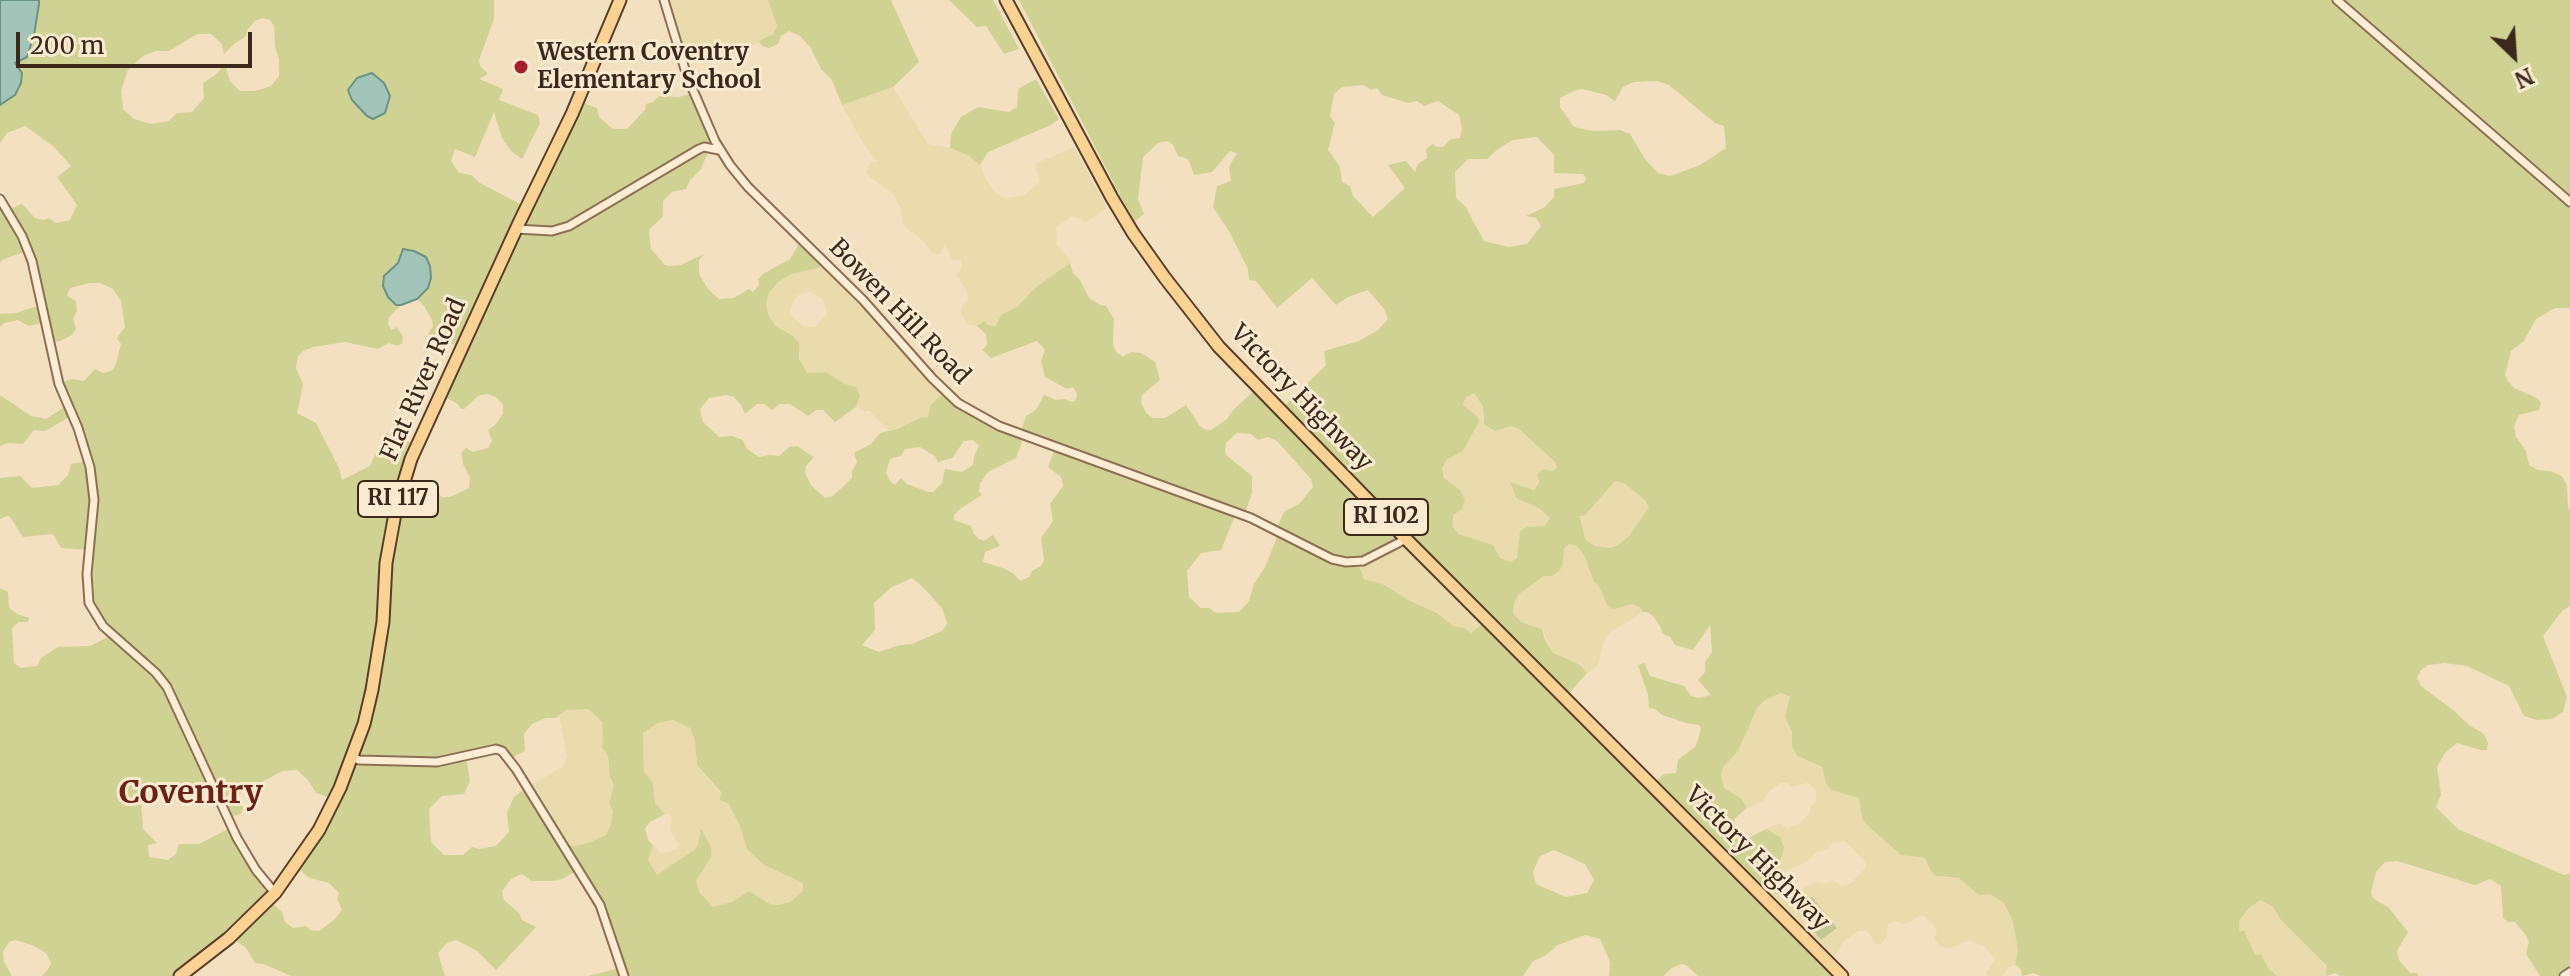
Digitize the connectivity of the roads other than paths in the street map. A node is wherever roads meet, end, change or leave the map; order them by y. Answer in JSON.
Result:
{"nodes":[{"id":1,"x":620,"y":0,"type":"edge"},
{"id":2,"x":664,"y":0,"type":"edge"},
{"id":3,"x":1006,"y":0,"type":"edge"},
{"id":4,"x":2337,"y":0,"type":"edge"},
{"id":5,"x":720,"y":151,"type":"junction"},
{"id":6,"x":0,"y":199,"type":"edge"},
{"id":7,"x":2570,"y":202,"type":"edge"},
{"id":8,"x":516,"y":229,"type":"junction"},
{"id":9,"x":1406,"y":539,"type":"junction"},
{"id":10,"x":352,"y":757,"type":"junction"},
{"id":11,"x":275,"y":893,"type":"junction"},
{"id":12,"x":2570,"y":972,"type":"edge"},
{"id":13,"x":180,"y":976,"type":"edge"},
{"id":14,"x":624,"y":976,"type":"edge"},
{"id":15,"x":1842,"y":976,"type":"edge"},
{"id":16,"x":2564,"y":976,"type":"edge"}],
"edges":[{"from":1,"to":8,"type":"main road","name":"Flat River Road","number":"RI 117"},
{"from":2,"to":5,"type":"street","name":"Bowen Hill Road"},
{"from":3,"to":9,"type":"main road","name":"Victory Highway","number":"RI 102"},
{"from":4,"to":7,"type":"street"},
{"from":5,"to":8,"type":"street"},
{"from":5,"to":9,"type":"street","name":"Bowen Hill Road"},
{"from":6,"to":11,"type":"street"},
{"from":8,"to":10,"type":"main road","name":"Flat River Road","number":"RI 117"},
{"from":9,"to":15,"type":"main road","name":"Victory Highway","number":"RI 102"},
{"from":10,"to":11,"type":"main road","name":"Flat River Road","number":"RI 117"},
{"from":10,"to":14,"type":"street"},
{"from":11,"to":13,"type":"main road","name":"Flat River Road","number":"RI 117"},
{"from":12,"to":16,"type":"street"}]}
